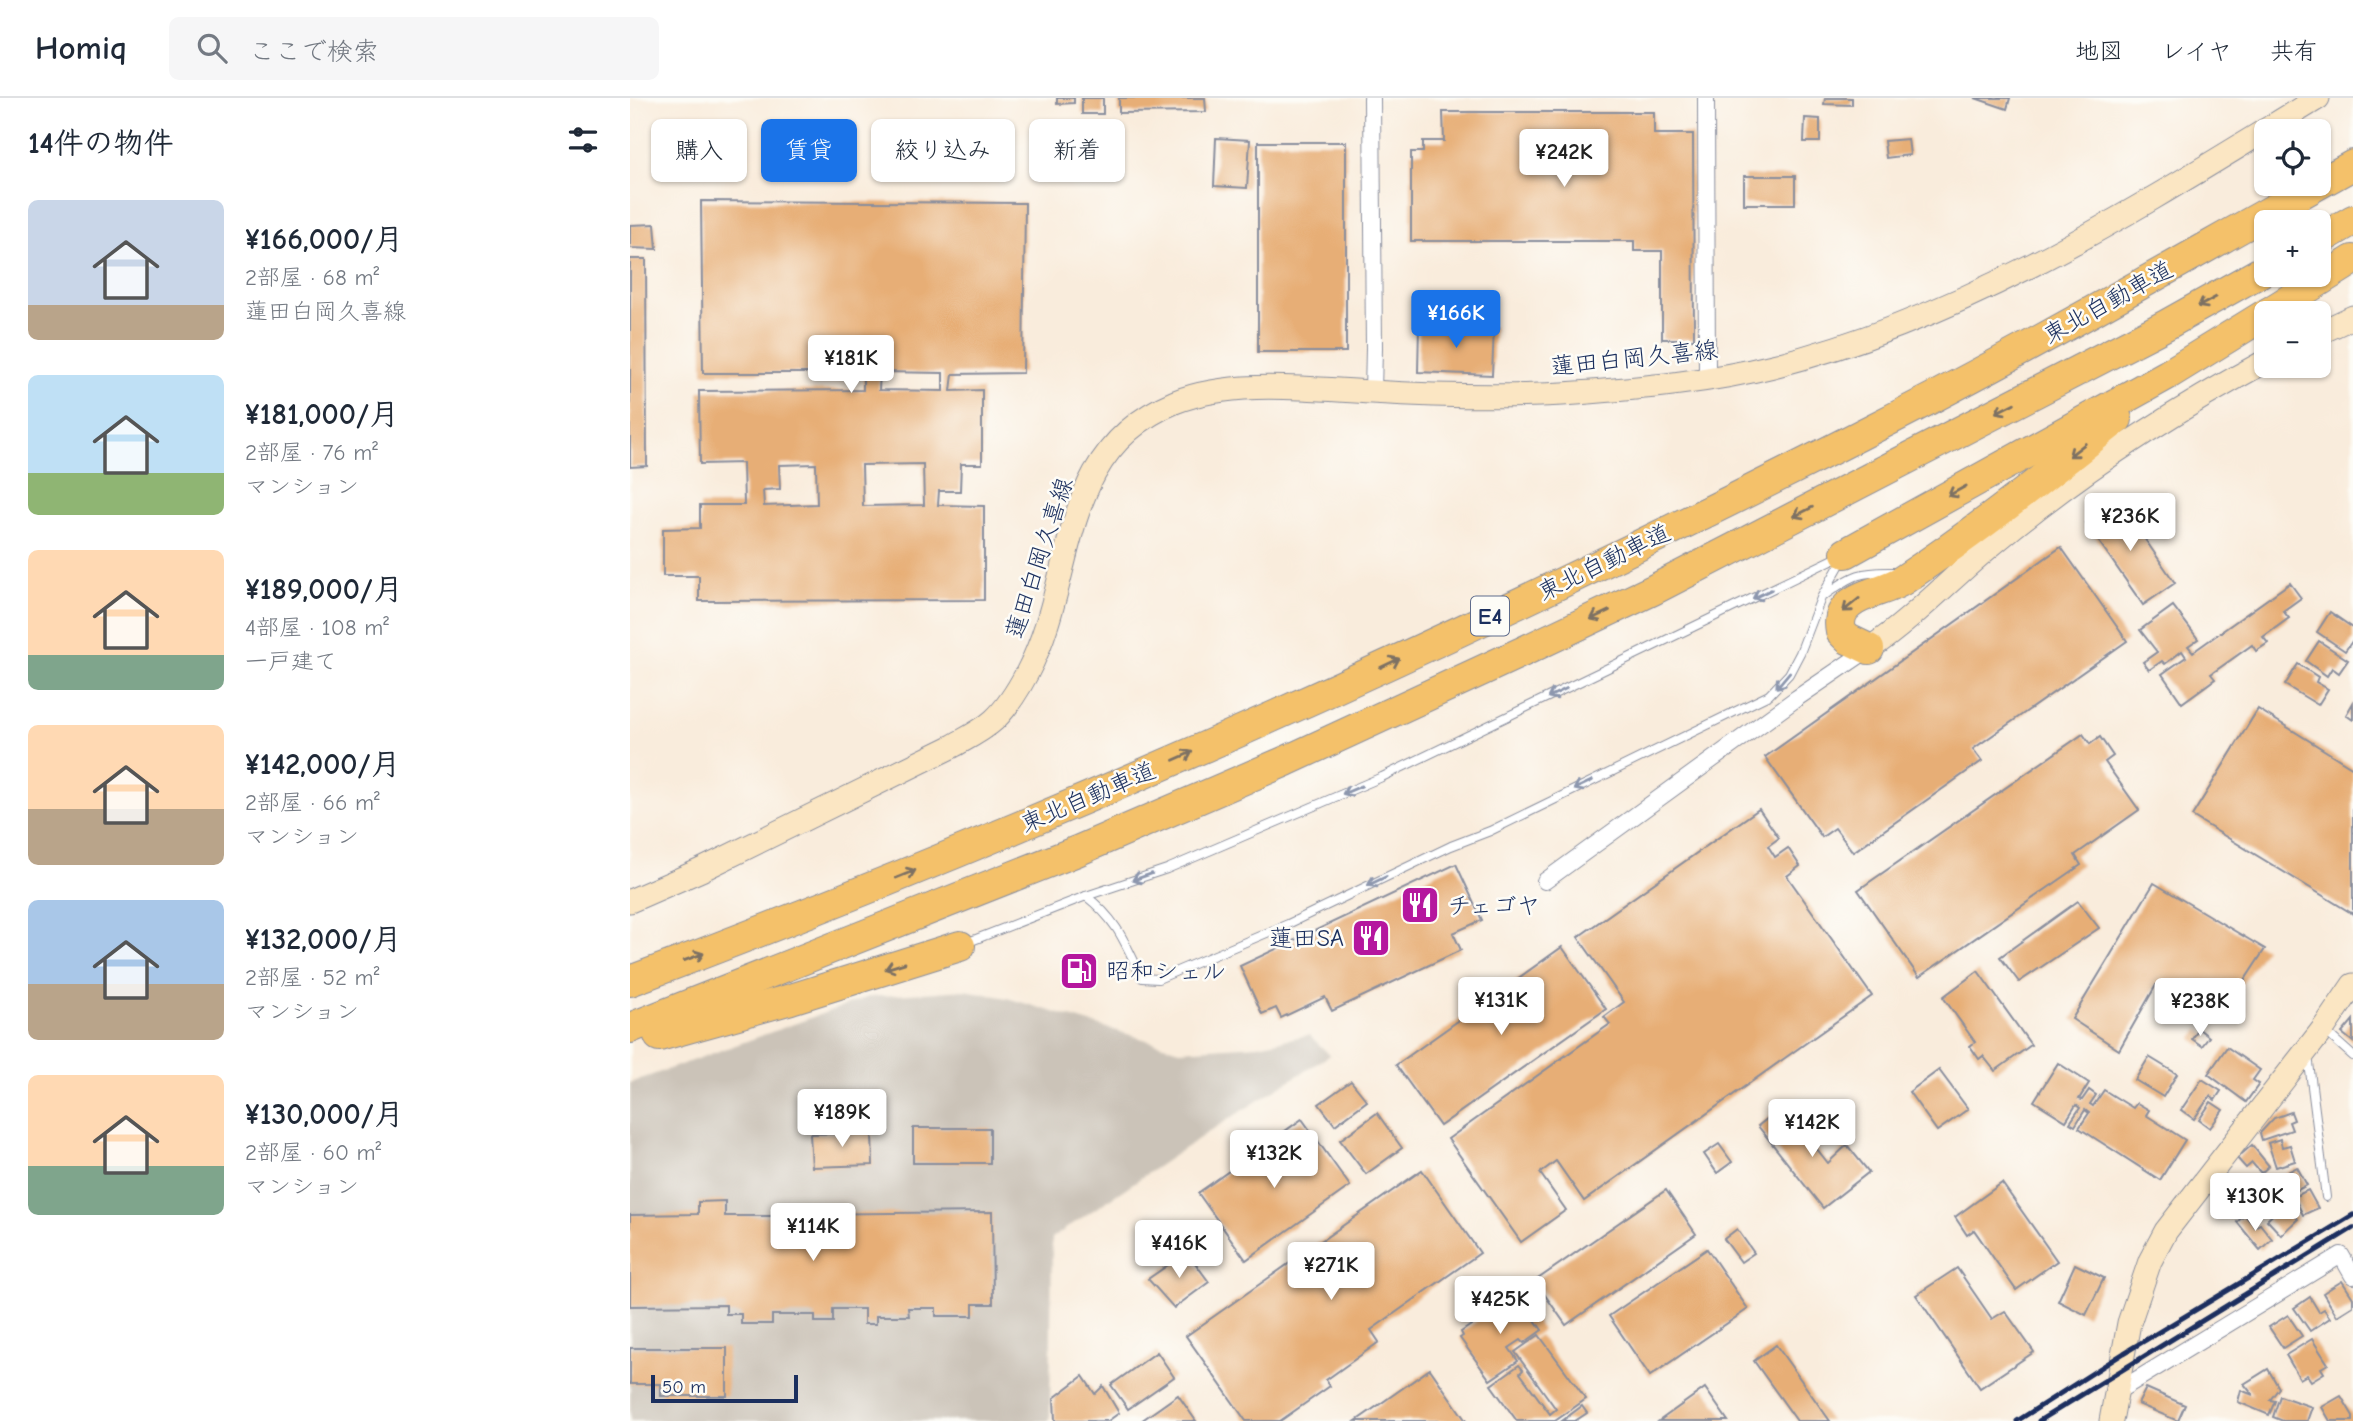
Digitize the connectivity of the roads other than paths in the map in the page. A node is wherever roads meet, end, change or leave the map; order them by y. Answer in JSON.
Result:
{"nodes":[{"id":1,"x":1372,"y":98,"type":"edge"},
{"id":2,"x":1706,"y":98,"type":"edge"},
{"id":3,"x":2318,"y":98,"type":"edge"},
{"id":4,"x":2353,"y":164,"type":"edge"},
{"id":5,"x":2353,"y":220,"type":"edge"},
{"id":6,"x":2331,"y":233,"type":"edge"},
{"id":7,"x":2353,"y":260,"type":"edge"},
{"id":8,"x":2254,"y":276,"type":"edge"},
{"id":9,"x":2288,"y":301,"type":"edge"},
{"id":10,"x":2353,"y":317,"type":"edge"},
{"id":11,"x":2254,"y":322,"type":"edge"},
{"id":12,"x":2331,"y":327,"type":"edge"},
{"id":13,"x":2254,"y":368,"type":"edge"},
{"id":14,"x":2167,"y":375,"type":"junction"},
{"id":15,"x":1707,"y":379,"type":"junction"},
{"id":16,"x":1373,"y":392,"type":"junction"},
{"id":17,"x":1846,"y":553,"type":"junction"},
{"id":18,"x":1917,"y":571,"type":"junction"},
{"id":19,"x":1821,"y":598,"type":"junction"},
{"id":20,"x":1869,"y":649,"type":"junction"},
{"id":21,"x":1545,"y":881,"type":"dead end"},
{"id":22,"x":1086,"y":896,"type":"junction"},
{"id":23,"x":630,"y":901,"type":"edge"},
{"id":24,"x":960,"y":946,"type":"joint"},
{"id":25,"x":630,"y":981,"type":"edge"},
{"id":26,"x":2353,"y":985,"type":"edge"},
{"id":27,"x":630,"y":1028,"type":"edge"},
{"id":28,"x":2323,"y":1029,"type":"junction"},
{"id":29,"x":630,"y":1044,"type":"edge"},
{"id":30,"x":2308,"y":1049,"type":"junction"},
{"id":31,"x":2353,"y":1056,"type":"edge"},
{"id":32,"x":2326,"y":1197,"type":"dead end"},
{"id":33,"x":2353,"y":1276,"type":"edge"},
{"id":34,"x":2118,"y":1391,"type":"junction"},
{"id":35,"x":2111,"y":1421,"type":"edge"}],
"edges":[{"from":1,"to":16,"type":"street"},
{"from":2,"to":15,"type":"street"},
{"from":3,"to":15,"type":"main road","name":"蓮田白岡久喜線"},
{"from":25,"to":4,"type":"highway","name":"東北自動車道","number":"E4","one_way":true},
{"from":5,"to":6,"type":"highway"},
{"from":7,"to":9,"type":"highway"},
{"from":8,"to":27,"type":"highway","name":"東北自動車道","number":"E4","one_way":true},
{"from":10,"to":12,"type":"main road"},
{"from":11,"to":14,"type":"highway"},
{"from":13,"to":20,"type":"main road"},
{"from":14,"to":17,"type":"highway","one_way":true},
{"from":14,"to":18,"type":"highway","one_way":true},
{"from":15,"to":16,"type":"main road","name":"蓮田白岡久喜線"},
{"from":16,"to":23,"type":"main road","name":"蓮田白岡久喜線"},
{"from":17,"to":19,"type":"lane"},
{"from":17,"to":22,"type":"lane","one_way":true},
{"from":18,"to":19,"type":"lane"},
{"from":18,"to":20,"type":"highway","one_way":true},
{"from":19,"to":22,"type":"lane","one_way":true},
{"from":20,"to":21,"type":"street"},
{"from":22,"to":24,"type":"lane"},
{"from":24,"to":29,"type":"highway","one_way":true},
{"from":26,"to":28,"type":"main road"},
{"from":28,"to":30,"type":"main road"},
{"from":28,"to":31,"type":"lane"},
{"from":30,"to":32,"type":"lane"},
{"from":30,"to":34,"type":"main road"},
{"from":33,"to":34,"type":"street"},
{"from":34,"to":35,"type":"main road"}]}
